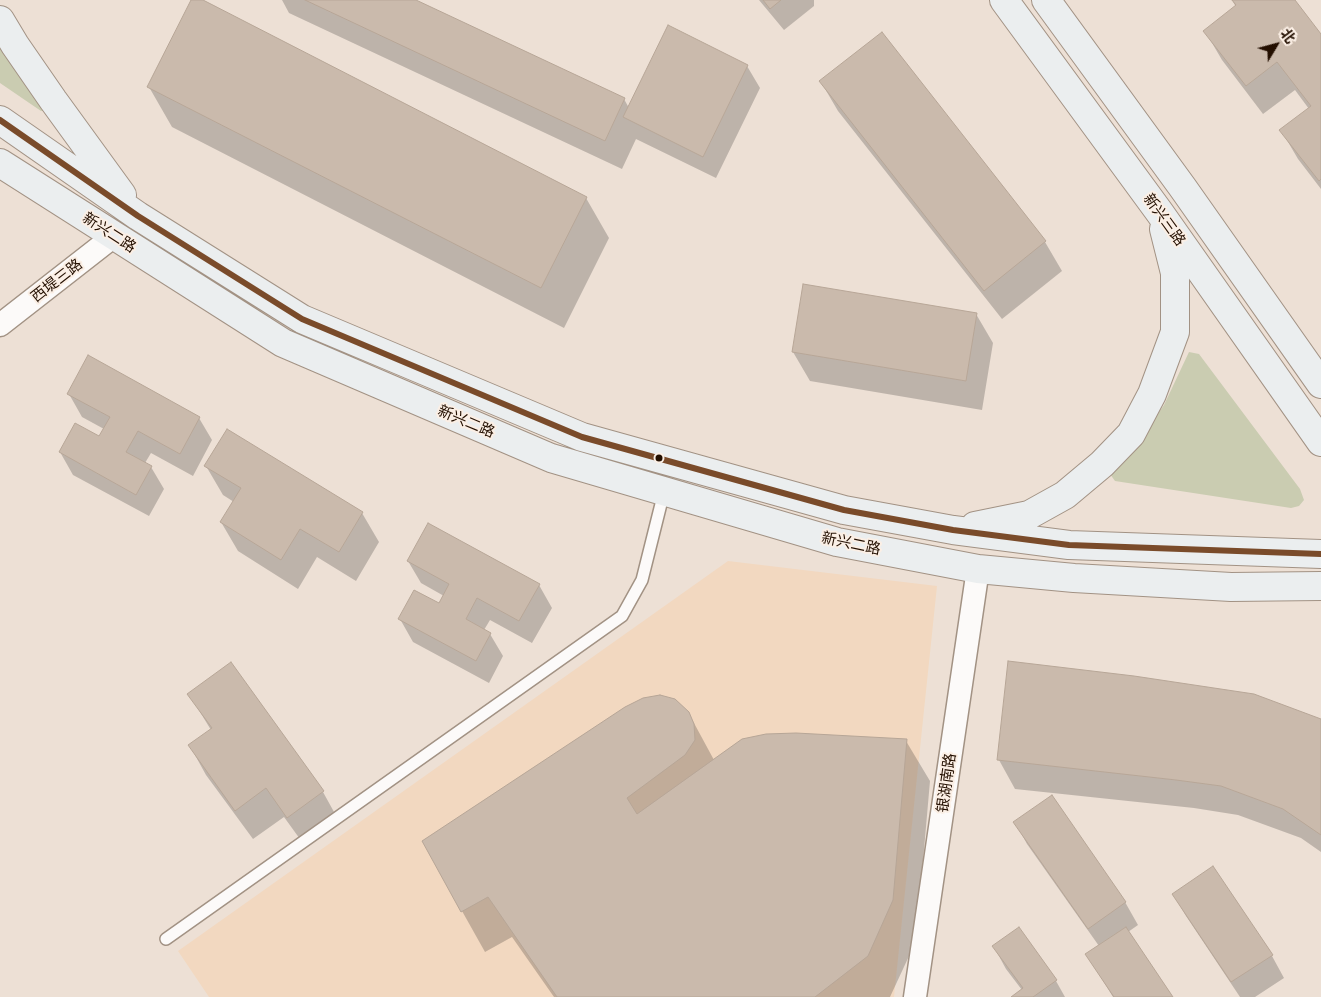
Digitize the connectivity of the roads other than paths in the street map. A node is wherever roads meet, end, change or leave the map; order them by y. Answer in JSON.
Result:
{"nodes":[{"id":1,"x":1004,"y":0,"type":"edge"},
{"id":2,"x":1046,"y":0,"type":"edge"},
{"id":3,"x":0,"y":20,"type":"edge"},
{"id":4,"x":0,"y":120,"type":"edge"},
{"id":5,"x":0,"y":163,"type":"edge"},
{"id":6,"x":0,"y":187,"type":"edge"},
{"id":7,"x":40,"y":188,"type":"junction"},
{"id":8,"x":1160,"y":213,"type":"junction"},
{"id":9,"x":138,"y":216,"type":"junction"},
{"id":10,"x":114,"y":236,"type":"junction"},
{"id":11,"x":0,"y":326,"type":"edge"},
{"id":12,"x":1321,"y":384,"type":"edge"},
{"id":13,"x":1321,"y":442,"type":"edge"},
{"id":14,"x":664,"y":492,"type":"junction"},
{"id":15,"x":953,"y":530,"type":"junction"},
{"id":16,"x":1321,"y":554,"type":"edge"},
{"id":17,"x":978,"y":569,"type":"junction"},
{"id":18,"x":1321,"y":586,"type":"edge"},
{"id":19,"x":166,"y":939,"type":"dead end"},
{"id":20,"x":915,"y":997,"type":"edge"}],
"edges":[{"from":1,"to":8,"type":"main road","name":"新兴三路"},
{"from":2,"to":12,"type":"main road"},
{"from":3,"to":9,"type":"main road"},
{"from":4,"to":9,"type":"main road","name":"新兴二路"},
{"from":5,"to":7,"type":"main road","name":"新兴二路"},
{"from":6,"to":7,"type":"main road"},
{"from":7,"to":10,"type":"main road","name":"新兴二路"},
{"from":8,"to":13,"type":"main road","name":"新兴三路"},
{"from":8,"to":15,"type":"main road"},
{"from":9,"to":15,"type":"main road","name":"新兴二路"},
{"from":10,"to":11,"type":"street","name":"西堤三路"},
{"from":10,"to":14,"type":"main road","name":"新兴二路"},
{"from":14,"to":17,"type":"main road","name":"新兴二路"},
{"from":14,"to":19,"type":"lane"},
{"from":15,"to":16,"type":"main road","name":"新兴二路"},
{"from":17,"to":18,"type":"main road","name":"新兴二路"},
{"from":17,"to":20,"type":"street","name":"银湖南路"}]}
